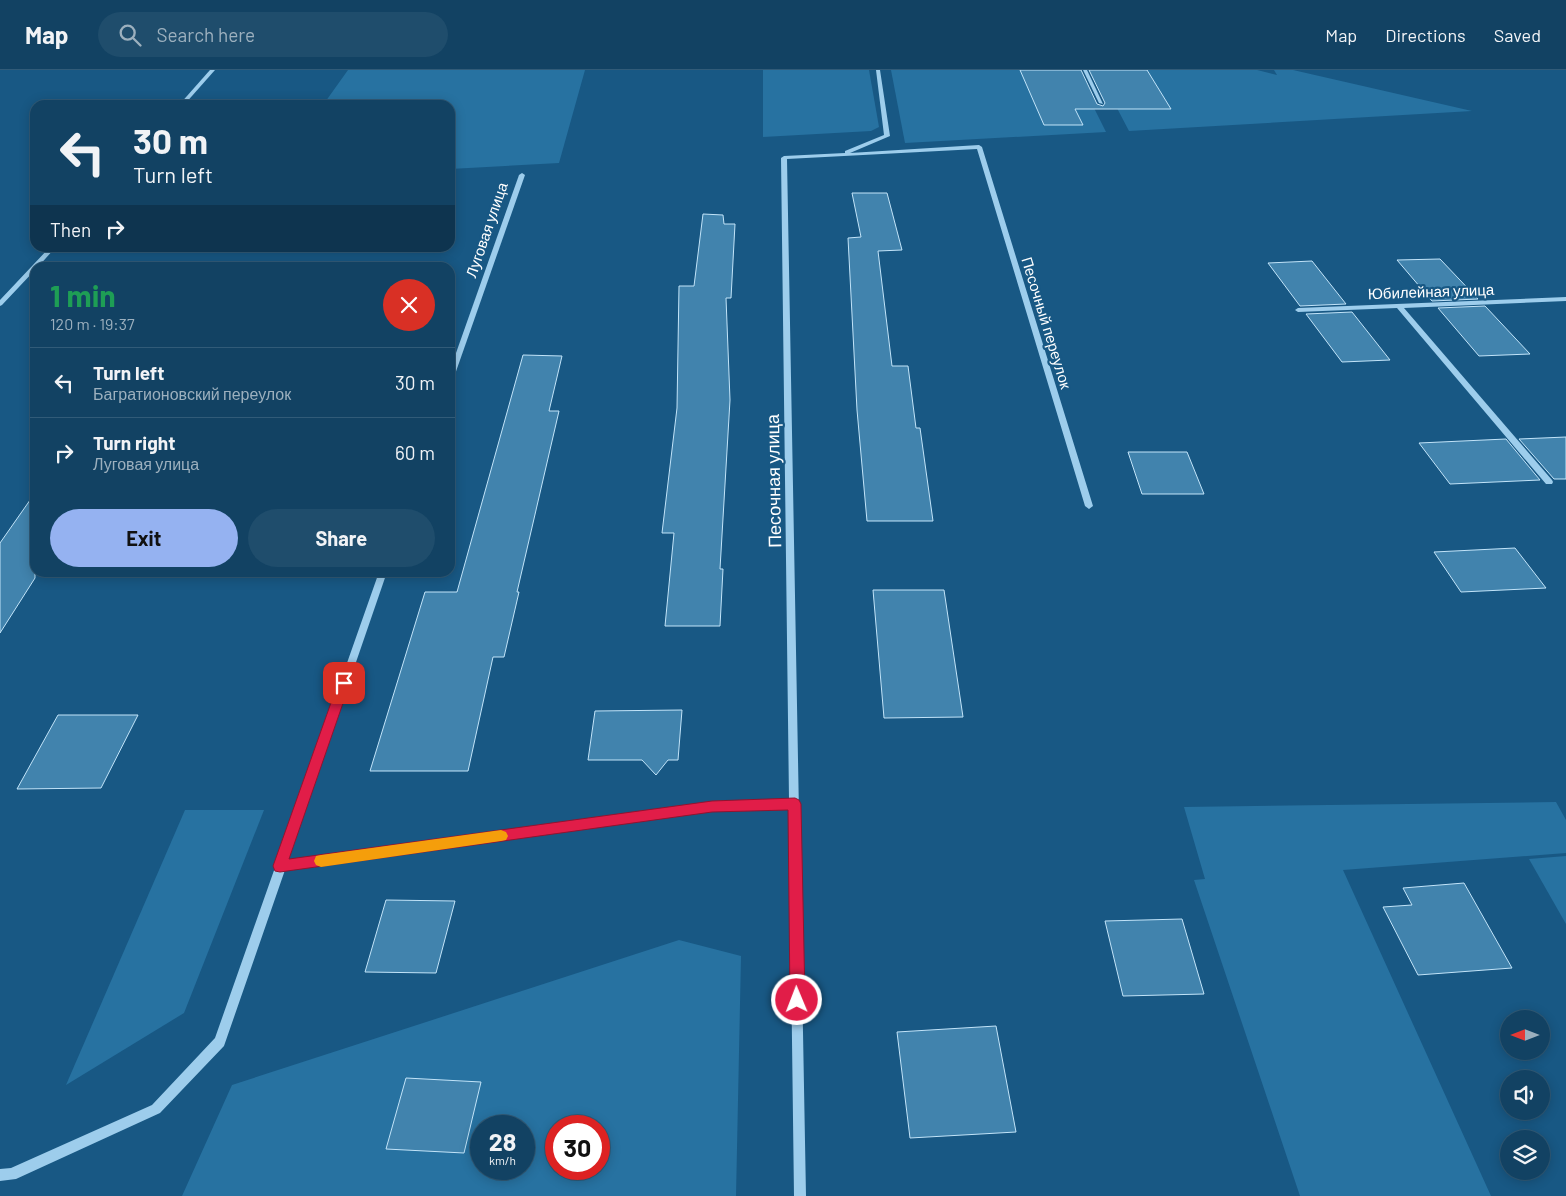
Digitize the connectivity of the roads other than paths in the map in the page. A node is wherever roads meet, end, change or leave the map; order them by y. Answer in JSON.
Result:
{"nodes":[{"id":1,"x":213,"y":70,"type":"edge"},
{"id":2,"x":878,"y":70,"type":"edge"},
{"id":3,"x":1085,"y":70,"type":"edge"},
{"id":4,"x":186,"y":100,"type":"edge"},
{"id":5,"x":1100,"y":103,"type":"dead end"},
{"id":6,"x":979,"y":147,"type":"joint"},
{"id":7,"x":840,"y":155,"type":"junction"},
{"id":8,"x":522,"y":175,"type":"dead end"},
{"id":9,"x":48,"y":252,"type":"edge"},
{"id":10,"x":39,"y":262,"type":"edge"},
{"id":11,"x":30,"y":272,"type":"edge"},
{"id":12,"x":1566,"y":299,"type":"edge"},
{"id":13,"x":0,"y":304,"type":"edge"},
{"id":14,"x":1399,"y":306,"type":"junction"},
{"id":15,"x":1298,"y":310,"type":"dead end"},
{"id":16,"x":455,"y":366,"type":"edge"},
{"id":17,"x":1549,"y":482,"type":"dead end"},
{"id":18,"x":1089,"y":506,"type":"dead end"},
{"id":19,"x":381,"y":577,"type":"edge"},
{"id":20,"x":795,"y":804,"type":"junction"},
{"id":21,"x":280,"y":866,"type":"junction"},
{"id":22,"x":0,"y":1175,"type":"edge"},
{"id":23,"x":800,"y":1196,"type":"edge"}],
"edges":[{"from":1,"to":4,"type":"street"},
{"from":2,"to":7,"type":"street"},
{"from":3,"to":5,"type":"street"},
{"from":6,"to":7,"type":"street"},
{"from":6,"to":18,"type":"street","name":"Песочный переулок"},
{"from":7,"to":20,"type":"street","name":"Песочная улица"},
{"from":8,"to":16,"type":"street","name":"Луговая улица"},
{"from":9,"to":10,"type":"street"},
{"from":11,"to":13,"type":"street"},
{"from":12,"to":14,"type":"street","name":"Юбилейная улица"},
{"from":14,"to":15,"type":"street","name":"Юбилейная улица"},
{"from":14,"to":17,"type":"street"},
{"from":19,"to":21,"type":"street"},
{"from":20,"to":21,"type":"street"},
{"from":20,"to":23,"type":"street","name":"Песочная улица"},
{"from":21,"to":22,"type":"street"}]}
